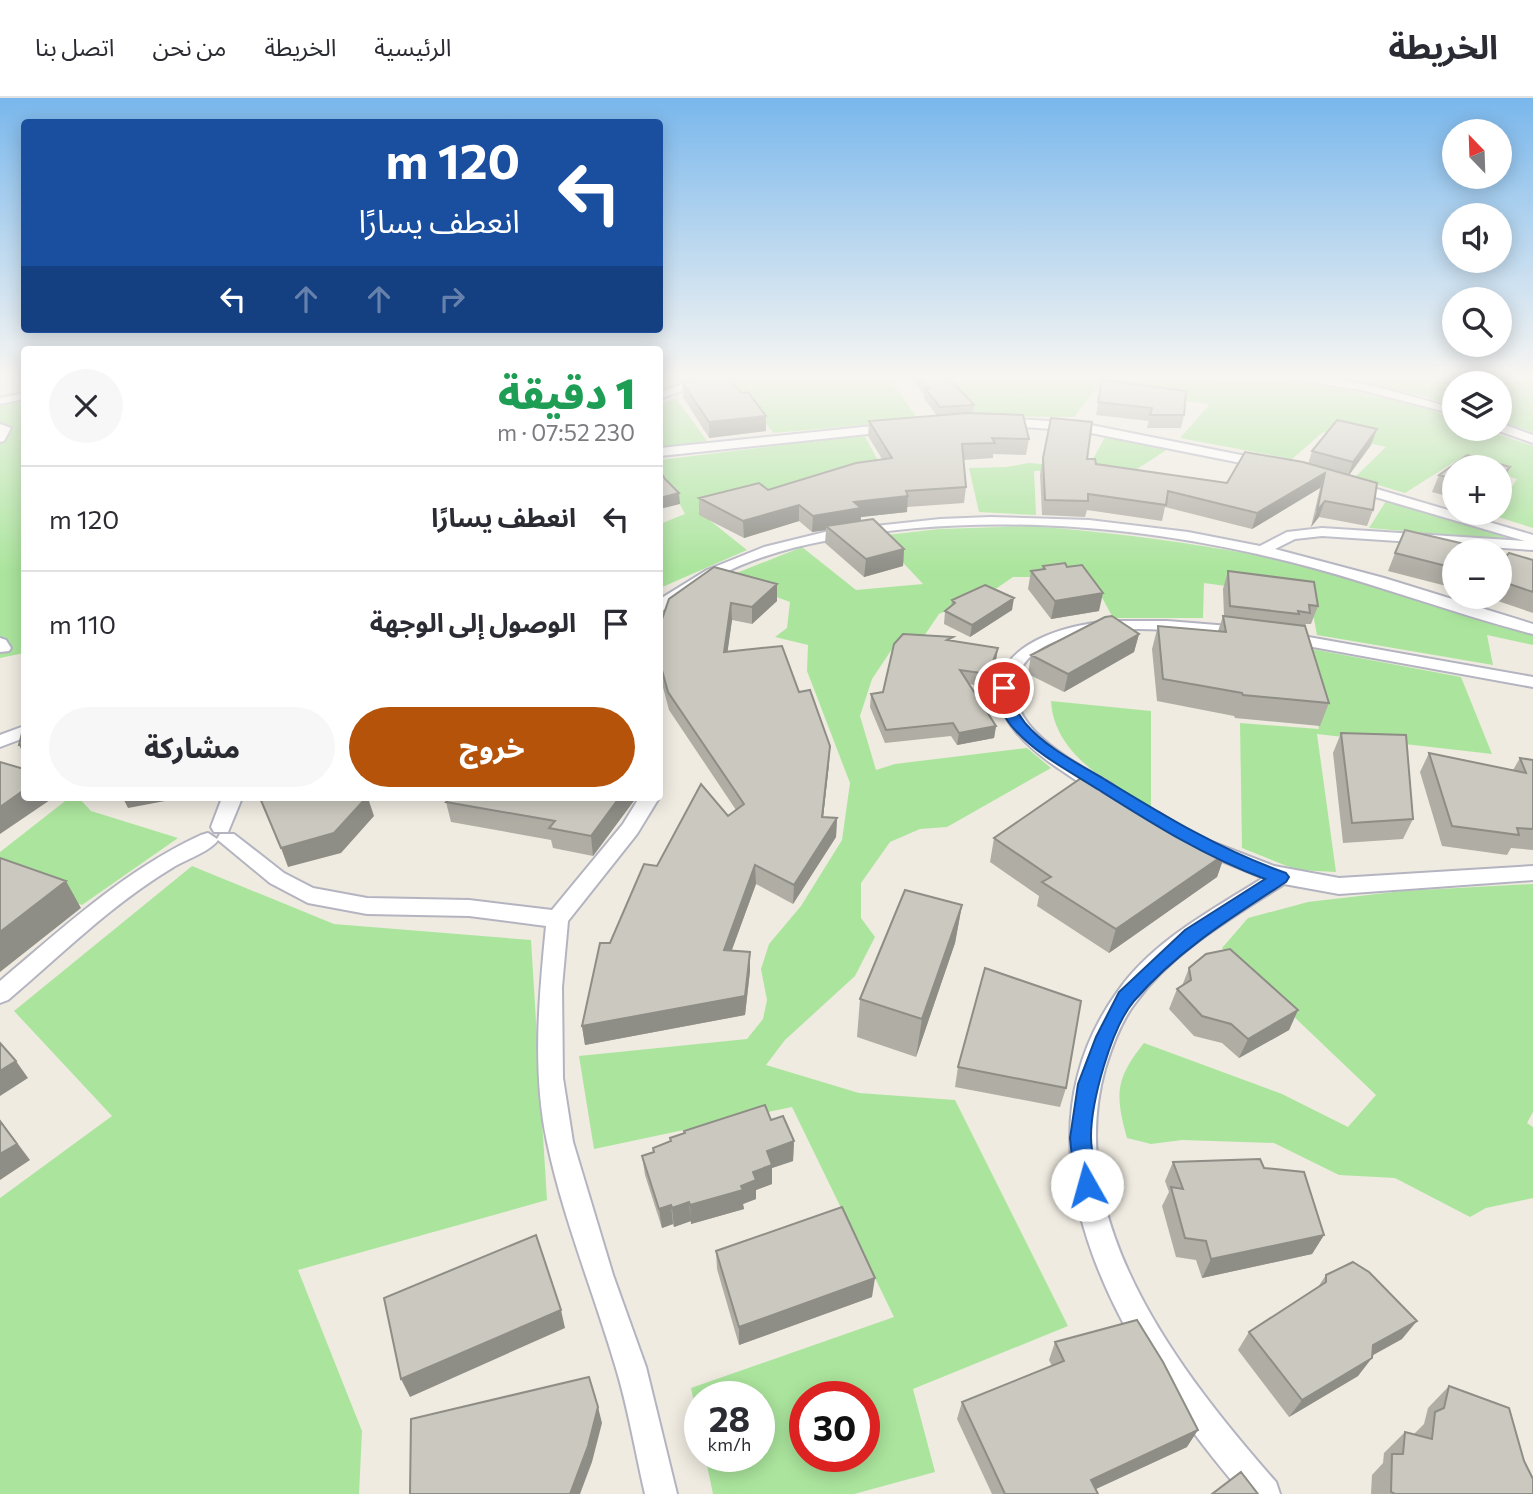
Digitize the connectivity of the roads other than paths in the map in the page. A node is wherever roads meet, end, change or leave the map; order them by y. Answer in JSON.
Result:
{"nodes":[{"id":1,"x":766,"y":441,"type":"edge"},
{"id":2,"x":1150,"y":441,"type":"edge"},
{"id":3,"x":663,"y":452,"type":"edge"},
{"id":4,"x":1277,"y":467,"type":"edge"},
{"id":5,"x":1341,"y":483,"type":"edge"},
{"id":6,"x":1533,"y":539,"type":"edge"},
{"id":7,"x":1533,"y":546,"type":"edge"},
{"id":8,"x":1261,"y":551,"type":"junction"},
{"id":9,"x":663,"y":604,"type":"edge"},
{"id":10,"x":1533,"y":629,"type":"edge"},
{"id":11,"x":1533,"y":682,"type":"edge"},
{"id":12,"x":21,"y":733,"type":"edge"},
{"id":13,"x":0,"y":741,"type":"edge"},
{"id":14,"x":1119,"y":797,"type":"edge"},
{"id":15,"x":231,"y":801,"type":"edge"},
{"id":16,"x":647,"y":801,"type":"edge"},
{"id":17,"x":219,"y":835,"type":"junction"},
{"id":18,"x":1189,"y":839,"type":"edge"},
{"id":19,"x":1533,"y":873,"type":"edge"},
{"id":20,"x":1280,"y":877,"type":"junction"},
{"id":21,"x":557,"y":919,"type":"junction"},
{"id":22,"x":0,"y":994,"type":"edge"},
{"id":23,"x":662,"y":1494,"type":"edge"},
{"id":24,"x":1264,"y":1494,"type":"edge"}],
"edges":[{"from":1,"to":3,"type":"street"},
{"from":2,"to":4,"type":"street"},
{"from":5,"to":6,"type":"street"},
{"from":7,"to":8,"type":"street"},
{"from":8,"to":9,"type":"street"},
{"from":8,"to":10,"type":"street"},
{"from":11,"to":14,"type":"street"},
{"from":12,"to":13,"type":"street"},
{"from":15,"to":17,"type":"street"},
{"from":16,"to":21,"type":"street"},
{"from":17,"to":21,"type":"street"},
{"from":17,"to":22,"type":"street"},
{"from":18,"to":20,"type":"street"},
{"from":19,"to":20,"type":"street"},
{"from":20,"to":24,"type":"street"},
{"from":21,"to":23,"type":"street"}]}
